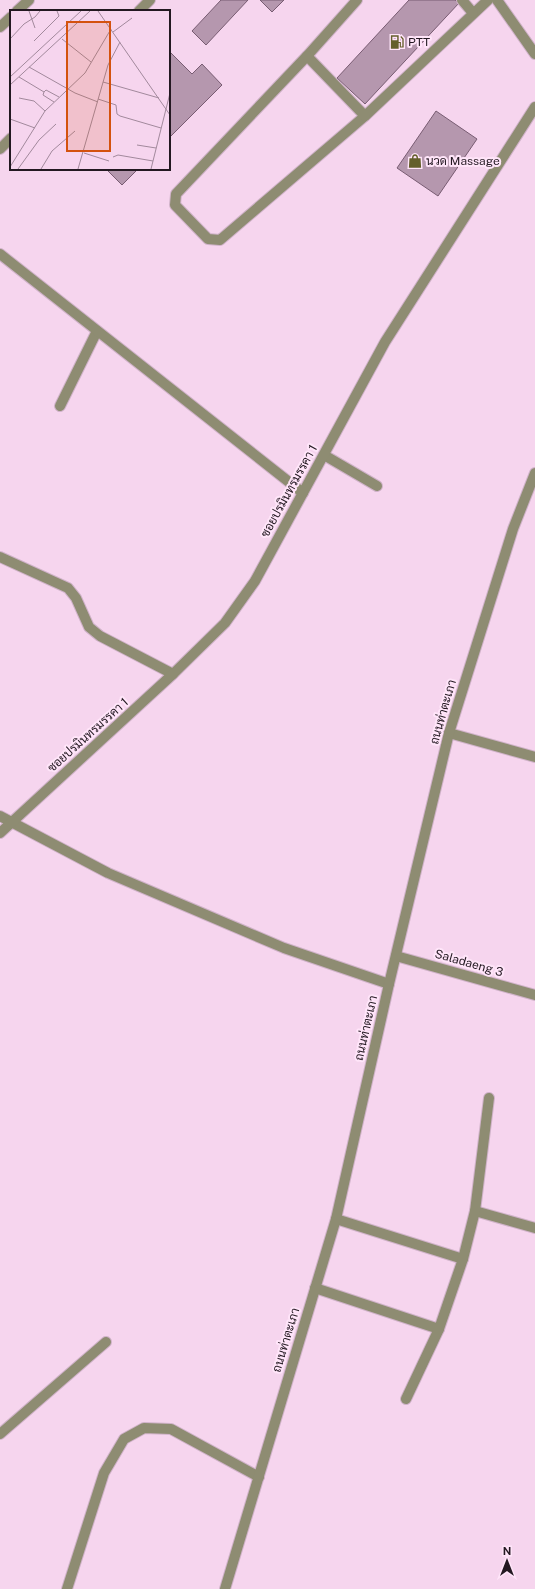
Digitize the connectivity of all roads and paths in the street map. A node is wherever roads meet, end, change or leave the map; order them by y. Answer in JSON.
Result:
{"nodes":[{"id":1,"x":29,"y":0,"type":"edge"},
{"id":2,"x":150,"y":0,"type":"edge"},
{"id":3,"x":357,"y":0,"type":"edge"},
{"id":4,"x":462,"y":0,"type":"edge"},
{"id":5,"x":488,"y":0,"type":"edge"},
{"id":6,"x":497,"y":0,"type":"edge"},
{"id":7,"x":18,"y":10,"type":"edge"},
{"id":8,"x":140,"y":10,"type":"edge"},
{"id":9,"x":473,"y":13,"type":"junction"},
{"id":10,"x":10,"y":18,"type":"edge"},
{"id":11,"x":0,"y":27,"type":"edge"},
{"id":12,"x":535,"y":54,"type":"edge"},
{"id":13,"x":307,"y":56,"type":"junction"},
{"id":14,"x":535,"y":107,"type":"edge"},
{"id":15,"x":365,"y":116,"type":"junction"},
{"id":16,"x":10,"y":139,"type":"edge"},
{"id":17,"x":0,"y":149,"type":"edge"},
{"id":18,"x":0,"y":254,"type":"edge"},
{"id":19,"x":97,"y":331,"type":"junction"},
{"id":20,"x":60,"y":406,"type":"dead end"},
{"id":21,"x":324,"y":455,"type":"junction"},
{"id":22,"x":535,"y":473,"type":"edge"},
{"id":23,"x":377,"y":486,"type":"dead end"},
{"id":24,"x":303,"y":493,"type":"junction"},
{"id":25,"x":0,"y":557,"type":"edge"},
{"id":26,"x":173,"y":674,"type":"junction"},
{"id":27,"x":449,"y":733,"type":"junction"},
{"id":28,"x":535,"y":758,"type":"edge"},
{"id":29,"x":0,"y":816,"type":"edge"},
{"id":30,"x":11,"y":822,"type":"junction"},
{"id":31,"x":0,"y":833,"type":"edge"},
{"id":32,"x":396,"y":956,"type":"junction"},
{"id":33,"x":389,"y":984,"type":"junction"},
{"id":34,"x":535,"y":995,"type":"edge"},
{"id":35,"x":490,"y":1098,"type":"dead end"},
{"id":36,"x":475,"y":1212,"type":"junction"},
{"id":37,"x":336,"y":1219,"type":"junction"},
{"id":38,"x":535,"y":1228,"type":"edge"},
{"id":39,"x":463,"y":1259,"type":"junction"},
{"id":40,"x":315,"y":1288,"type":"junction"},
{"id":41,"x":439,"y":1329,"type":"junction"},
{"id":42,"x":106,"y":1342,"type":"dead end"},
{"id":43,"x":406,"y":1399,"type":"dead end"},
{"id":44,"x":0,"y":1434,"type":"edge"},
{"id":45,"x":259,"y":1477,"type":"junction"},
{"id":46,"x":67,"y":1589,"type":"edge"},
{"id":47,"x":225,"y":1589,"type":"edge"}],
"edges":[{"from":1,"to":7,"type":"street"},
{"from":2,"to":8,"type":"street"},
{"from":3,"to":13,"type":"street"},
{"from":4,"to":9,"type":"street"},
{"from":5,"to":9,"type":"street"},
{"from":6,"to":12,"type":"street"},
{"from":9,"to":15,"type":"street"},
{"from":10,"to":11,"type":"street"},
{"from":13,"to":15,"type":"street"},
{"from":13,"to":15,"type":"street"},
{"from":14,"to":21,"type":"street","name":"ซอยปรมินทรมรรคา 1"},
{"from":16,"to":17,"type":"street"},
{"from":18,"to":19,"type":"street"},
{"from":19,"to":20,"type":"street"},
{"from":19,"to":24,"type":"street"},
{"from":21,"to":23,"type":"street"},
{"from":21,"to":24,"type":"street","name":"ซอยปรมินทรมรรคา 1"},
{"from":22,"to":27,"type":"street","name":"ถนนท่าตะเภา"},
{"from":24,"to":26,"type":"street","name":"ซอยปรมินทรมรรคา 1"},
{"from":25,"to":26,"type":"street"},
{"from":26,"to":30,"type":"street","name":"ซอยปรมินทรมรรคา 1"},
{"from":27,"to":28,"type":"street"},
{"from":27,"to":32,"type":"street","name":"ถนนท่าตะเภา"},
{"from":29,"to":30,"type":"street"},
{"from":30,"to":31,"type":"street","name":"ซอยปรมินทรมรรคา 1"},
{"from":30,"to":33,"type":"street"},
{"from":32,"to":33,"type":"street","name":"ถนนท่าตะเภา"},
{"from":32,"to":34,"type":"street","name":"Saladaeng 3"},
{"from":33,"to":37,"type":"street","name":"ถนนท่าตะเภา"},
{"from":35,"to":36,"type":"street"},
{"from":36,"to":38,"type":"street"},
{"from":36,"to":39,"type":"street"},
{"from":37,"to":39,"type":"street"},
{"from":37,"to":40,"type":"street","name":"ถนนท่าตะเภา"},
{"from":39,"to":41,"type":"street"},
{"from":40,"to":41,"type":"street"},
{"from":40,"to":45,"type":"street","name":"ถนนท่าตะเภา"},
{"from":41,"to":43,"type":"street"},
{"from":42,"to":44,"type":"street"},
{"from":45,"to":46,"type":"street"},
{"from":45,"to":47,"type":"street","name":"ถนนท่าตะเภา"}]}
